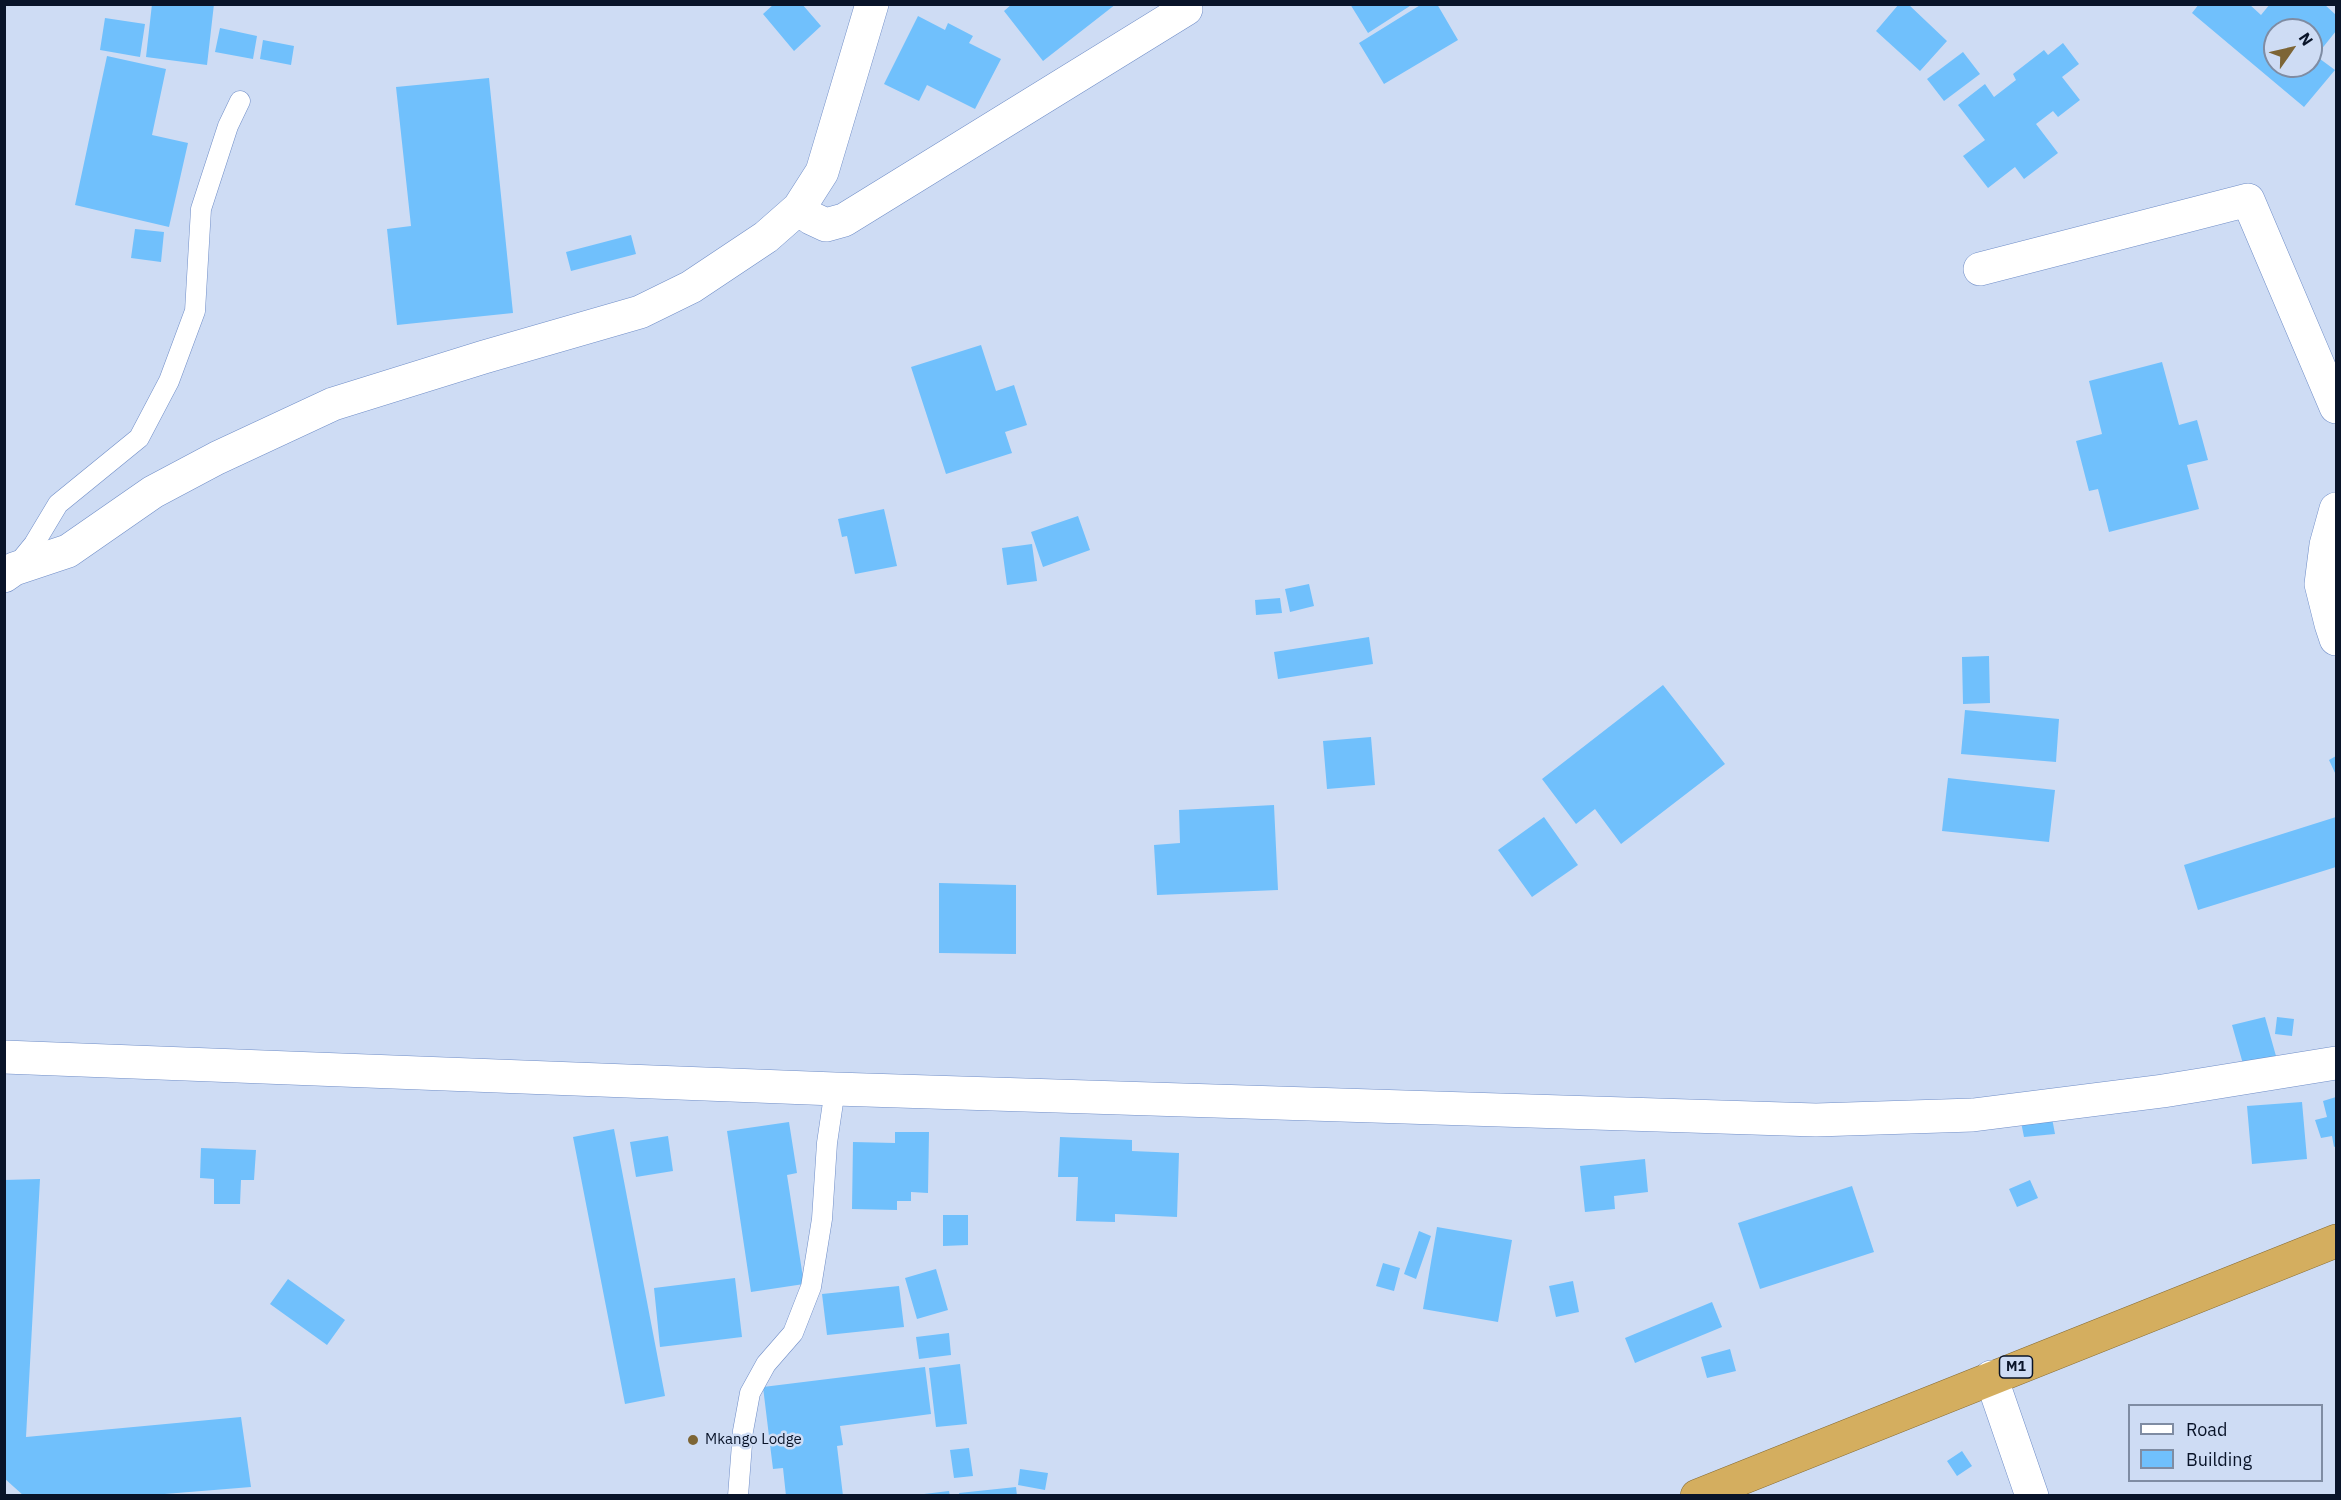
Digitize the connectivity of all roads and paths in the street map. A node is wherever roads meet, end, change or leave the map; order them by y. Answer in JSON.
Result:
{"nodes":[{"id":1,"x":872,"y":4,"type":"edge"},
{"id":2,"x":1186,"y":9,"type":"dead end"},
{"id":3,"x":240,"y":101,"type":"dead end"},
{"id":4,"x":799,"y":208,"type":"junction"},
{"id":5,"x":1980,"y":269,"type":"dead end"},
{"id":6,"x":2337,"y":407,"type":"edge"},
{"id":7,"x":2337,"y":509,"type":"edge"},
{"id":8,"x":9,"y":572,"type":"edge"},
{"id":9,"x":2337,"y":639,"type":"edge"},
{"id":10,"x":4,"y":1057,"type":"edge"},
{"id":11,"x":2337,"y":1063,"type":"edge"},
{"id":12,"x":835,"y":1089,"type":"junction"},
{"id":13,"x":2337,"y":1241,"type":"edge"},
{"id":14,"x":1991,"y":1377,"type":"junction"},
{"id":15,"x":738,"y":1496,"type":"edge"},
{"id":16,"x":1697,"y":1496,"type":"edge"},
{"id":17,"x":2032,"y":1496,"type":"edge"}],
"edges":[{"from":1,"to":4,"type":"street"},
{"from":2,"to":4,"type":"street"},
{"from":3,"to":8,"type":"lane"},
{"from":4,"to":8,"type":"street"},
{"from":5,"to":6,"type":"street"},
{"from":7,"to":9,"type":"street"},
{"from":10,"to":12,"type":"street"},
{"from":11,"to":12,"type":"street"},
{"from":12,"to":15,"type":"lane"},
{"from":13,"to":14,"type":"highway","number":"M1"},
{"from":14,"to":16,"type":"highway","number":"M1"},
{"from":14,"to":17,"type":"street"}]}
